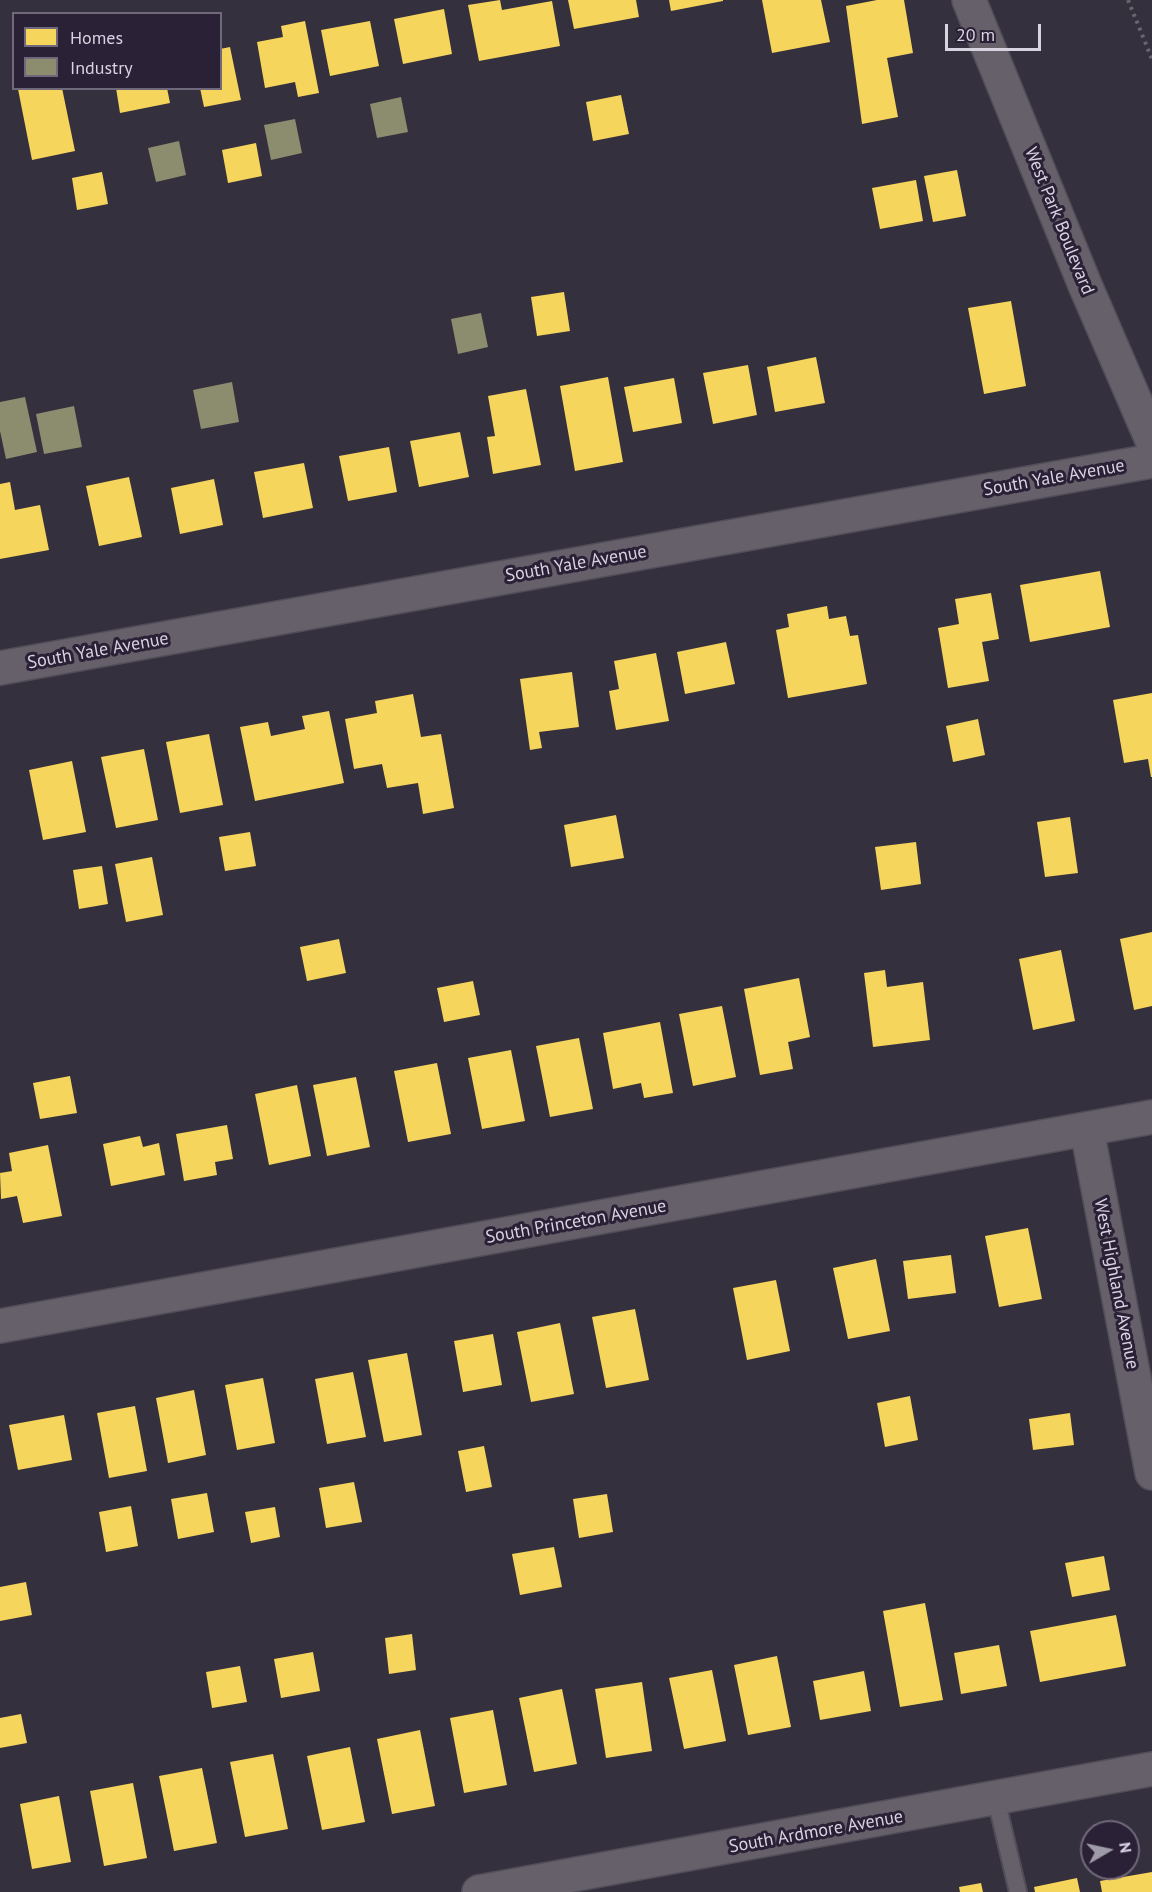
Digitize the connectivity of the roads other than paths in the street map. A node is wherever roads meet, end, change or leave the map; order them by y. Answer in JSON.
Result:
{"nodes":[{"id":1,"x":969,"y":0,"type":"edge"},
{"id":2,"x":1152,"y":440,"type":"edge"},
{"id":3,"x":1152,"y":461,"type":"edge"},
{"id":4,"x":0,"y":668,"type":"edge"},
{"id":5,"x":1152,"y":1117,"type":"edge"},
{"id":6,"x":1087,"y":1130,"type":"junction"},
{"id":7,"x":0,"y":1326,"type":"edge"},
{"id":8,"x":1152,"y":1473,"type":"edge"},
{"id":9,"x":1152,"y":1769,"type":"edge"},
{"id":10,"x":996,"y":1799,"type":"junction"},
{"id":11,"x":479,"y":1892,"type":"edge"},
{"id":12,"x":1018,"y":1892,"type":"edge"}],
"edges":[{"from":1,"to":2,"type":"street","name":"West Park Boulevard"},
{"from":3,"to":4,"type":"street","name":"South Yale Avenue"},
{"from":5,"to":6,"type":"street","name":"South Princeton Avenue"},
{"from":6,"to":7,"type":"street","name":"South Princeton Avenue"},
{"from":6,"to":8,"type":"street","name":"West Highland Avenue"},
{"from":9,"to":10,"type":"street","name":"South Ardmore Avenue"},
{"from":10,"to":11,"type":"street","name":"South Ardmore Avenue"},
{"from":10,"to":12,"type":"lane"}]}
